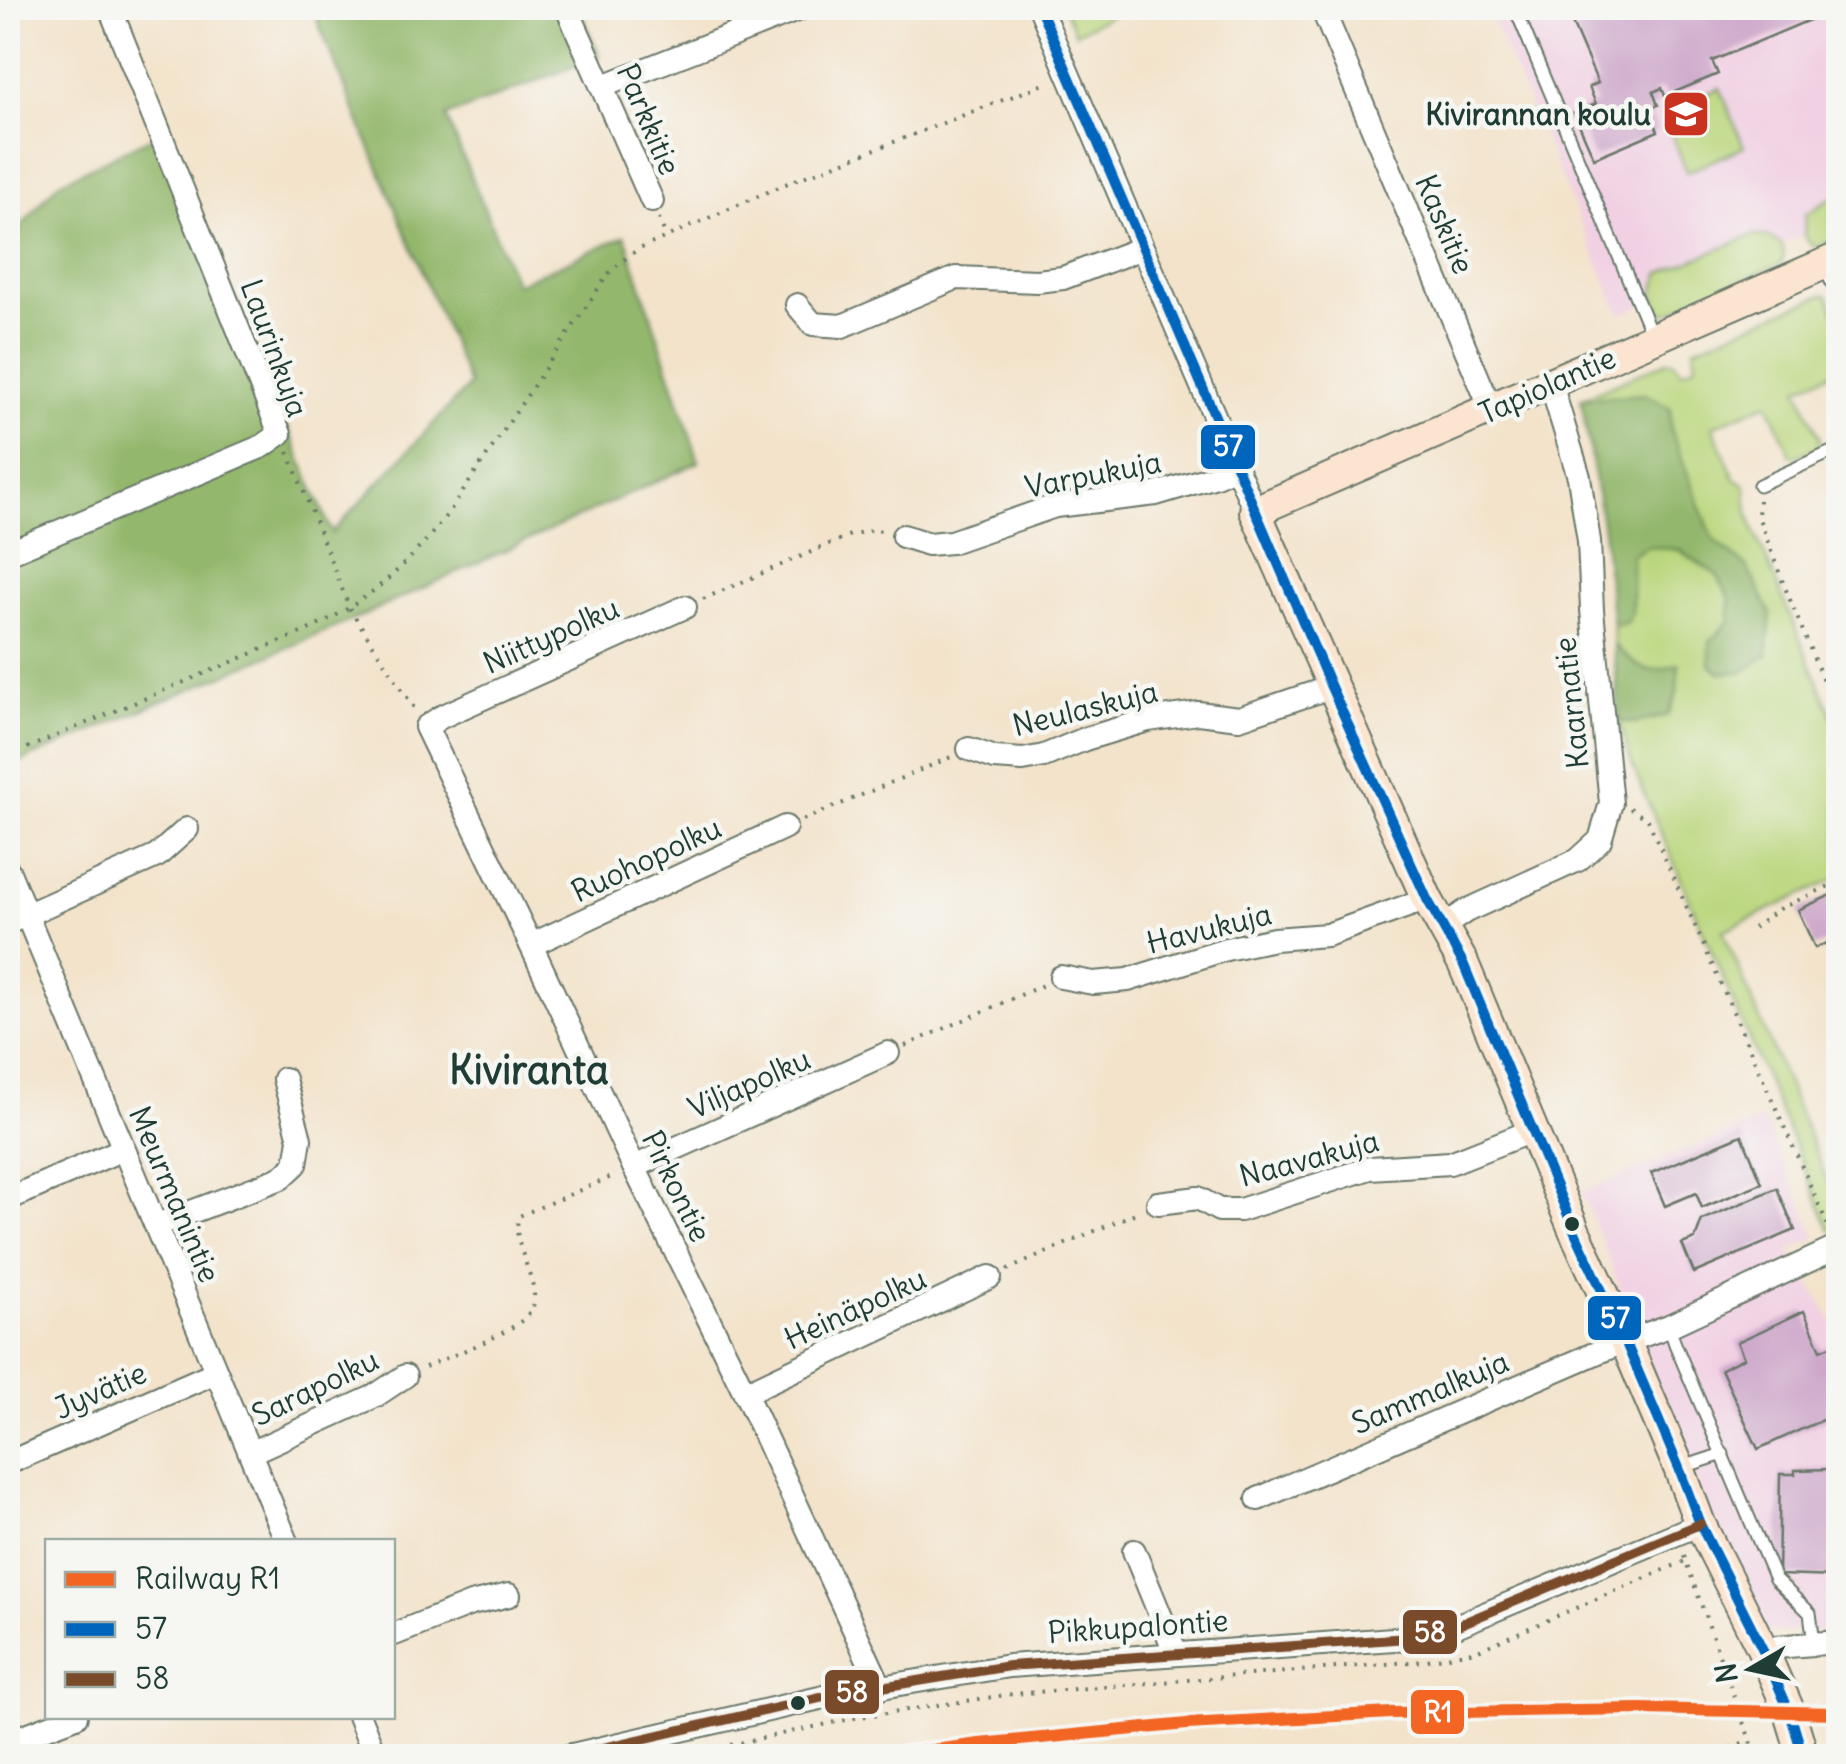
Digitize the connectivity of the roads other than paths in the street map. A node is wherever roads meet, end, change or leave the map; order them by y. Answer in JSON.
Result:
{"nodes":[{"id":1,"x":110,"y":8,"type":"edge"},
{"id":2,"x":566,"y":8,"type":"edge"},
{"id":3,"x":802,"y":8,"type":"edge"},
{"id":4,"x":1040,"y":8,"type":"edge"},
{"id":5,"x":1322,"y":8,"type":"edge"},
{"id":6,"x":1516,"y":8,"type":"edge"},
{"id":7,"x":603,"y":86,"type":"junction"},
{"id":8,"x":652,"y":201,"type":"dead end"},
{"id":9,"x":1142,"y":248,"type":"junction"},
{"id":10,"x":1831,"y":261,"type":"edge"},
{"id":11,"x":1838,"y":297,"type":"edge"},
{"id":12,"x":797,"y":305,"type":"dead end"},
{"id":13,"x":1653,"y":338,"type":"junction"},
{"id":14,"x":1551,"y":384,"type":"junction"},
{"id":15,"x":1491,"y":409,"type":"junction"},
{"id":16,"x":1838,"y":449,"type":"edge"},
{"id":17,"x":1236,"y":467,"type":"junction"},
{"id":18,"x":1759,"y":486,"type":"road end"},
{"id":19,"x":1255,"y":511,"type":"junction"},
{"id":20,"x":903,"y":536,"type":"road end"},
{"id":21,"x":8,"y":553,"type":"edge"},
{"id":22,"x":685,"y":607,"type":"road end"},
{"id":23,"x":1331,"y":686,"type":"junction"},
{"id":24,"x":434,"y":722,"type":"joint"},
{"id":25,"x":969,"y":749,"type":"road end"},
{"id":26,"x":785,"y":827,"type":"road end"},
{"id":27,"x":187,"y":829,"type":"dead end"},
{"id":28,"x":8,"y":870,"type":"edge"},
{"id":29,"x":1427,"y":899,"type":"junction"},
{"id":30,"x":17,"y":918,"type":"edge"},
{"id":31,"x":1444,"y":926,"type":"junction"},
{"id":32,"x":531,"y":945,"type":"junction"},
{"id":33,"x":1061,"y":977,"type":"road end"},
{"id":34,"x":888,"y":1054,"type":"road end"},
{"id":35,"x":284,"y":1080,"type":"dead end"},
{"id":36,"x":1534,"y":1130,"type":"junction"},
{"id":37,"x":122,"y":1149,"type":"junction"},
{"id":38,"x":634,"y":1167,"type":"junction"},
{"id":39,"x":8,"y":1199,"type":"edge"},
{"id":40,"x":1158,"y":1203,"type":"road end"},
{"id":41,"x":157,"y":1225,"type":"junction"},
{"id":42,"x":1838,"y":1247,"type":"edge"},
{"id":43,"x":990,"y":1277,"type":"road end"},
{"id":44,"x":1669,"y":1326,"type":"junction"},
{"id":45,"x":1626,"y":1343,"type":"junction"},
{"id":46,"x":216,"y":1372,"type":"junction"},
{"id":47,"x":405,"y":1376,"type":"road end"},
{"id":48,"x":746,"y":1393,"type":"junction"},
{"id":49,"x":252,"y":1452,"type":"junction"},
{"id":50,"x":1723,"y":1454,"type":"junction"},
{"id":51,"x":8,"y":1463,"type":"edge"},
{"id":52,"x":1679,"y":1468,"type":"junction"},
{"id":53,"x":1258,"y":1499,"type":"dead end"},
{"id":54,"x":1689,"y":1528,"type":"junction"},
{"id":55,"x":286,"y":1539,"type":"edge"},
{"id":56,"x":1134,"y":1551,"type":"dead end"},
{"id":57,"x":508,"y":1596,"type":"dead end"},
{"id":58,"x":395,"y":1634,"type":"edge"},
{"id":59,"x":1838,"y":1642,"type":"edge"},
{"id":60,"x":1814,"y":1643,"type":"junction"},
{"id":61,"x":1762,"y":1648,"type":"junction"},
{"id":62,"x":1176,"y":1654,"type":"junction"},
{"id":63,"x":881,"y":1688,"type":"junction"},
{"id":64,"x":68,"y":1719,"type":"edge"},
{"id":65,"x":360,"y":1719,"type":"edge"},
{"id":66,"x":8,"y":1742,"type":"edge"},
{"id":67,"x":375,"y":1756,"type":"edge"},
{"id":68,"x":568,"y":1756,"type":"edge"},
{"id":69,"x":1803,"y":1756,"type":"edge"}],
"edges":[{"from":1,"to":21,"type":"street","name":"Laurinkuja"},
{"from":2,"to":7,"type":"street","name":"Parkkitie"},
{"from":3,"to":7,"type":"street"},
{"from":4,"to":9,"type":"street"},
{"from":5,"to":15,"type":"street","name":"Kaskitie"},
{"from":6,"to":13,"type":"lane"},
{"from":7,"to":8,"type":"street","name":"Parkkitie"},
{"from":9,"to":12,"type":"street"},
{"from":9,"to":17,"type":"street"},
{"from":10,"to":11,"type":"lane"},
{"from":10,"to":13,"type":"street","name":"Tapiolantie"},
{"from":13,"to":14,"type":"street","name":"Tapiolantie"},
{"from":14,"to":15,"type":"street","name":"Tapiolantie"},
{"from":14,"to":31,"type":"street","name":"Kaarnatie"},
{"from":15,"to":19,"type":"street","name":"Tapiolantie"},
{"from":16,"to":18,"type":"lane"},
{"from":17,"to":19,"type":"street"},
{"from":17,"to":20,"type":"street","name":"Varpukuja"},
{"from":19,"to":23,"type":"street"},
{"from":22,"to":24,"type":"street","name":"Niittypolku"},
{"from":23,"to":25,"type":"street","name":"Neulaskuja"},
{"from":23,"to":29,"type":"street"},
{"from":24,"to":32,"type":"street","name":"Pirkontie"},
{"from":26,"to":32,"type":"street","name":"Ruohopolku"},
{"from":27,"to":30,"type":"street"},
{"from":28,"to":30,"type":"street","name":"Meurmanintie"},
{"from":29,"to":31,"type":"street"},
{"from":29,"to":33,"type":"street","name":"Havukuja"},
{"from":30,"to":37,"type":"street","name":"Meurmanintie"},
{"from":31,"to":36,"type":"street"},
{"from":32,"to":38,"type":"street","name":"Pirkontie"},
{"from":34,"to":38,"type":"street","name":"Viljapolku"},
{"from":35,"to":41,"type":"street"},
{"from":36,"to":40,"type":"street","name":"Naavakuja"},
{"from":36,"to":45,"type":"street"},
{"from":37,"to":39,"type":"street"},
{"from":37,"to":41,"type":"street","name":"Meurmanintie"},
{"from":38,"to":48,"type":"street","name":"Pirkontie"},
{"from":41,"to":46,"type":"street","name":"Meurmanintie"},
{"from":42,"to":44,"type":"street","name":"Sammalkuja"},
{"from":43,"to":48,"type":"street","name":"Heinäpolku"},
{"from":44,"to":45,"type":"street","name":"Sammalkuja"},
{"from":44,"to":50,"type":"lane"},
{"from":45,"to":52,"type":"street"},
{"from":45,"to":53,"type":"street","name":"Sammalkuja"},
{"from":46,"to":49,"type":"street","name":"Meurmanintie"},
{"from":46,"to":51,"type":"street","name":"Jyvätie"},
{"from":47,"to":49,"type":"street","name":"Sarapolku"},
{"from":48,"to":63,"type":"street","name":"Pirkontie"},
{"from":49,"to":55,"type":"street","name":"Meurmanintie"},
{"from":50,"to":52,"type":"lane"},
{"from":50,"to":60,"type":"lane"},
{"from":52,"to":54,"type":"street"},
{"from":54,"to":61,"type":"street"},
{"from":54,"to":62,"type":"street","name":"Pikkupalontie"},
{"from":56,"to":62,"type":"street"},
{"from":57,"to":58,"type":"street"},
{"from":59,"to":60,"type":"street"},
{"from":60,"to":61,"type":"street"},
{"from":61,"to":69,"type":"street"},
{"from":62,"to":63,"type":"street","name":"Pikkupalontie"},
{"from":63,"to":68,"type":"street","name":"Pikkupalontie"},
{"from":64,"to":66,"type":"street"},
{"from":65,"to":67,"type":"street"}]}
